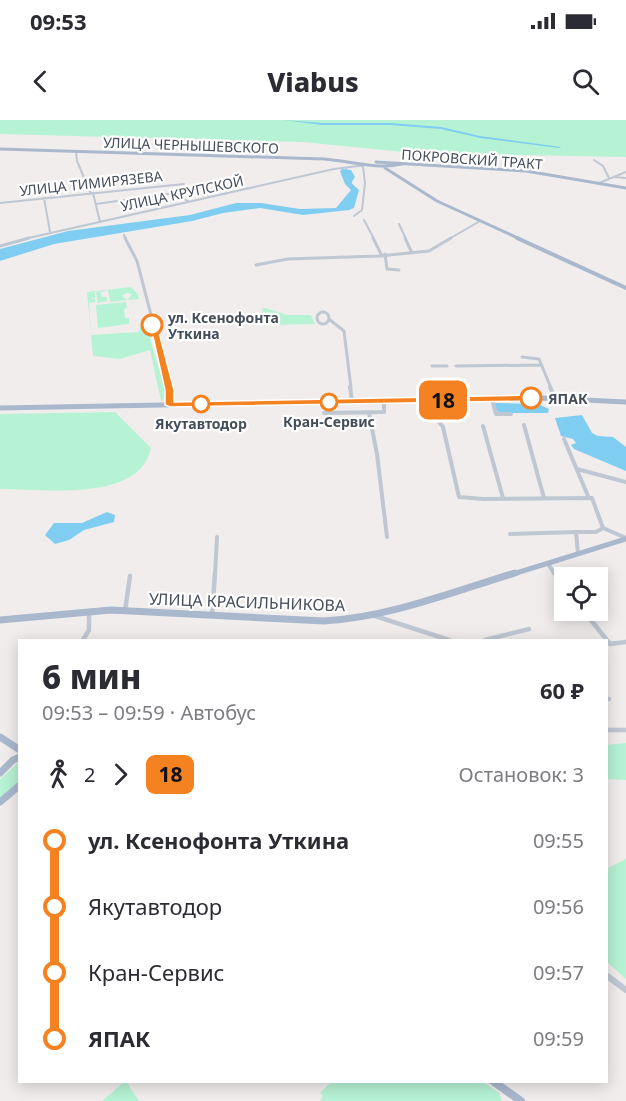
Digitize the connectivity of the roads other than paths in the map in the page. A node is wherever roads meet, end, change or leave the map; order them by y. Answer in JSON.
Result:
{"nodes":[{"id":1,"x":0,"y":149,"type":"edge"},
{"id":2,"x":76,"y":152,"type":"junction"},
{"id":3,"x":594,"y":160,"type":"dead end"},
{"id":4,"x":357,"y":162,"type":"junction"},
{"id":5,"x":368,"y":164,"type":"junction"},
{"id":6,"x":389,"y":165,"type":"junction"},
{"id":7,"x":363,"y":166,"type":"junction"},
{"id":8,"x":381,"y":167,"type":"junction"},
{"id":9,"x":393,"y":172,"type":"junction"},
{"id":10,"x":626,"y":172,"type":"edge"},
{"id":11,"x":611,"y":178,"type":"junction"},
{"id":12,"x":626,"y":178,"type":"edge"},
{"id":13,"x":599,"y":183,"type":"junction"},
{"id":14,"x":184,"y":184,"type":"dead end"},
{"id":15,"x":626,"y":188,"type":"edge"},
{"id":16,"x":92,"y":194,"type":"junction"},
{"id":17,"x":44,"y":198,"type":"junction"},
{"id":18,"x":189,"y":202,"type":"junction"},
{"id":19,"x":0,"y":203,"type":"edge"},
{"id":20,"x":96,"y":204,"type":"junction"},
{"id":21,"x":354,"y":216,"type":"dead end"},
{"id":22,"x":364,"y":220,"type":"dead end"},
{"id":23,"x":480,"y":221,"type":"junction"},
{"id":24,"x":100,"y":222,"type":"junction"},
{"id":25,"x":399,"y":224,"type":"dead end"},
{"id":26,"x":50,"y":232,"type":"junction"},
{"id":27,"x":124,"y":236,"type":"dead end"},
{"id":28,"x":0,"y":246,"type":"edge"},
{"id":29,"x":412,"y":253,"type":"junction"},
{"id":30,"x":384,"y":255,"type":"junction"},
{"id":31,"x":256,"y":265,"type":"dead end"},
{"id":32,"x":399,"y":270,"type":"dead end"},
{"id":33,"x":626,"y":288,"type":"edge"},
{"id":34,"x":329,"y":322,"type":"dead end"},
{"id":35,"x":522,"y":357,"type":"dead end"},
{"id":36,"x":542,"y":365,"type":"junction"},
{"id":37,"x":432,"y":366,"type":"dead end"},
{"id":38,"x":447,"y":366,"type":"dead end"},
{"id":39,"x":456,"y":366,"type":"dead end"},
{"id":40,"x":555,"y":398,"type":"junction"},
{"id":41,"x":492,"y":399,"type":"junction"},
{"id":42,"x":433,"y":400,"type":"junction"},
{"id":43,"x":352,"y":401,"type":"junction"},
{"id":44,"x":384,"y":401,"type":"junction"},
{"id":45,"x":626,"y":402,"type":"edge"},
{"id":46,"x":170,"y":405,"type":"junction"},
{"id":47,"x":0,"y":408,"type":"edge"},
{"id":48,"x":369,"y":412,"type":"junction"},
{"id":49,"x":324,"y":413,"type":"dead end"},
{"id":50,"x":511,"y":414,"type":"dead end"},
{"id":51,"x":483,"y":426,"type":"dead end"},
{"id":52,"x":524,"y":426,"type":"dead end"},
{"id":53,"x":564,"y":439,"type":"dead end"},
{"id":54,"x":577,"y":469,"type":"junction"},
{"id":55,"x":626,"y":482,"type":"edge"},
{"id":56,"x":588,"y":496,"type":"junction"},
{"id":57,"x":503,"y":498,"type":"junction"},
{"id":58,"x":544,"y":498,"type":"junction"},
{"id":59,"x":603,"y":528,"type":"junction"},
{"id":60,"x":576,"y":532,"type":"junction"},
{"id":61,"x":510,"y":534,"type":"dead end"},
{"id":62,"x":217,"y":537,"type":"dead end"},
{"id":63,"x":387,"y":537,"type":"dead end"},
{"id":64,"x":626,"y":538,"type":"edge"},
{"id":65,"x":578,"y":554,"type":"junction"},
{"id":66,"x":547,"y":563,"type":"junction"},
{"id":67,"x":554,"y":572,"type":"edge"},
{"id":68,"x":130,"y":576,"type":"dead end"},
{"id":69,"x":89,"y":611,"type":"junction"},
{"id":70,"x":125,"y":611,"type":"junction"},
{"id":71,"x":212,"y":615,"type":"junction"},
{"id":72,"x":375,"y":616,"type":"junction"},
{"id":73,"x":0,"y":620,"type":"edge"},
{"id":74,"x":591,"y":621,"type":"edge"},
{"id":75,"x":529,"y":629,"type":"dead end"},
{"id":76,"x":84,"y":639,"type":"edge"},
{"id":77,"x":446,"y":639,"type":"edge"},
{"id":78,"x":488,"y":639,"type":"edge"},
{"id":79,"x":605,"y":639,"type":"edge"},
{"id":80,"x":608,"y":642,"type":"edge"},
{"id":81,"x":626,"y":642,"type":"edge"},
{"id":82,"x":608,"y":730,"type":"edge"},
{"id":83,"x":626,"y":730,"type":"edge"},
{"id":84,"x":0,"y":737,"type":"edge"},
{"id":85,"x":9,"y":744,"type":"junction"},
{"id":86,"x":18,"y":749,"type":"edge"},
{"id":87,"x":16,"y":759,"type":"edge"},
{"id":88,"x":0,"y":773,"type":"edge"},
{"id":89,"x":18,"y":787,"type":"edge"},
{"id":90,"x":0,"y":802,"type":"edge"},
{"id":91,"x":608,"y":976,"type":"edge"},
{"id":92,"x":626,"y":990,"type":"edge"},
{"id":93,"x":495,"y":1083,"type":"edge"},
{"id":94,"x":511,"y":1098,"type":"edge"},
{"id":95,"x":521,"y":1101,"type":"edge"}],
"edges":[{"from":1,"to":2,"type":"main road","name":"УЛИЦА ЧЕРНЫШЕВСКОГО"},
{"from":2,"to":4,"type":"main road","name":"УЛИЦА ЧЕРНЫШЕВСКОГО"},
{"from":2,"to":16,"type":"street"},
{"from":3,"to":11,"type":"street"},
{"from":4,"to":5,"type":"main road","name":"УЛИЦА ЧЕРНЫШЕВСКОГО"},
{"from":4,"to":6,"type":"main road","name":"ПОКРОВСКИЙ ТРАКТ"},
{"from":5,"to":7,"type":"street","name":"УЛИЦА КРУПСКОЙ"},
{"from":5,"to":8,"type":"main road","name":"УЛИЦА ЧЕРНЫШЕВСКОГО"},
{"from":6,"to":8,"type":"main road"},
{"from":6,"to":8,"type":"main road"},
{"from":6,"to":9,"type":"main road"},
{"from":6,"to":13,"type":"main road","name":"ПОКРОВСКИЙ ТРАКТ"},
{"from":7,"to":18,"type":"street","name":"УЛИЦА КРУПСКОЙ"},
{"from":7,"to":21,"type":"street"},
{"from":8,"to":9,"type":"main road","name":"УЛИЦА ЧЕРНЫШЕВСКОГО"},
{"from":9,"to":23,"type":"main road","name":"УЛИЦА ЧЕРНЫШЕВСКОГО"},
{"from":10,"to":11,"type":"street"},
{"from":11,"to":12,"type":"street"},
{"from":11,"to":13,"type":"street"},
{"from":13,"to":15,"type":"main road","name":"ПОКРОВСКИЙ ТРАКТ"},
{"from":14,"to":16,"type":"street","name":"УЛИЦА ТИМИРЯЗЕВА"},
{"from":16,"to":17,"type":"street","name":"УЛИЦА ТИМИРЯЗЕВА"},
{"from":16,"to":20,"type":"street"},
{"from":17,"to":19,"type":"street","name":"УЛИЦА ТИМИРЯЗЕВА"},
{"from":17,"to":26,"type":"street"},
{"from":18,"to":20,"type":"street"},
{"from":18,"to":24,"type":"street","name":"УЛИЦА КРУПСКОЙ"},
{"from":20,"to":24,"type":"street"},
{"from":22,"to":30,"type":"street"},
{"from":23,"to":29,"type":"street"},
{"from":23,"to":33,"type":"main road","name":"УЛИЦА ЧЕРНЫШЕВСКОГО"},
{"from":24,"to":26,"type":"street","name":"УЛИЦА КРУПСКОЙ"},
{"from":25,"to":29,"type":"street"},
{"from":26,"to":28,"type":"street","name":"УЛИЦА КРУПСКОЙ"},
{"from":27,"to":46,"type":"street"},
{"from":29,"to":30,"type":"street"},
{"from":30,"to":31,"type":"street"},
{"from":30,"to":32,"type":"street"},
{"from":34,"to":43,"type":"street"},
{"from":35,"to":36,"type":"street"},
{"from":36,"to":39,"type":"street"},
{"from":36,"to":40,"type":"street"},
{"from":37,"to":38,"type":"street"},
{"from":40,"to":41,"type":"main road"},
{"from":40,"to":45,"type":"main road"},
{"from":41,"to":42,"type":"main road"},
{"from":41,"to":50,"type":"street"},
{"from":42,"to":44,"type":"main road"},
{"from":42,"to":57,"type":"street"},
{"from":43,"to":44,"type":"main road"},
{"from":43,"to":46,"type":"main road"},
{"from":44,"to":48,"type":"street"},
{"from":46,"to":47,"type":"main road"},
{"from":48,"to":49,"type":"street"},
{"from":48,"to":63,"type":"street"},
{"from":51,"to":57,"type":"street"},
{"from":52,"to":58,"type":"street"},
{"from":53,"to":54,"type":"street"},
{"from":54,"to":55,"type":"street"},
{"from":54,"to":56,"type":"street"},
{"from":56,"to":58,"type":"street"},
{"from":56,"to":59,"type":"street"},
{"from":57,"to":58,"type":"street"},
{"from":59,"to":60,"type":"street"},
{"from":59,"to":64,"type":"street"},
{"from":60,"to":61,"type":"street"},
{"from":60,"to":65,"type":"street"},
{"from":62,"to":71,"type":"street"},
{"from":64,"to":65,"type":"main road","name":"УЛИЦА КРАСИЛЬНИКОВА"},
{"from":65,"to":66,"type":"main road","name":"УЛИЦА КРАСИЛЬНИКОВА"},
{"from":66,"to":67,"type":"street"},
{"from":66,"to":72,"type":"main road","name":"УЛИЦА КРАСИЛЬНИКОВА"},
{"from":68,"to":70,"type":"street"},
{"from":69,"to":70,"type":"main road","name":"УЛИЦА КРАСИЛЬНИКОВА"},
{"from":69,"to":73,"type":"main road","name":"УЛИЦА КРАСИЛЬНИКОВА"},
{"from":69,"to":76,"type":"street"},
{"from":70,"to":71,"type":"main road","name":"УЛИЦА КРАСИЛЬНИКОВА"},
{"from":71,"to":72,"type":"main road","name":"УЛИЦА КРАСИЛЬНИКОВА"},
{"from":72,"to":77,"type":"street"},
{"from":74,"to":79,"type":"street"},
{"from":75,"to":78,"type":"street"},
{"from":80,"to":81,"type":"street"},
{"from":82,"to":83,"type":"street"},
{"from":84,"to":85,"type":"main road"},
{"from":85,"to":86,"type":"main road"},
{"from":85,"to":87,"type":"main road"},
{"from":87,"to":88,"type":"main road"},
{"from":89,"to":90,"type":"main road"},
{"from":91,"to":92,"type":"street"},
{"from":93,"to":94,"type":"main road"},
{"from":94,"to":95,"type":"main road"}]}
